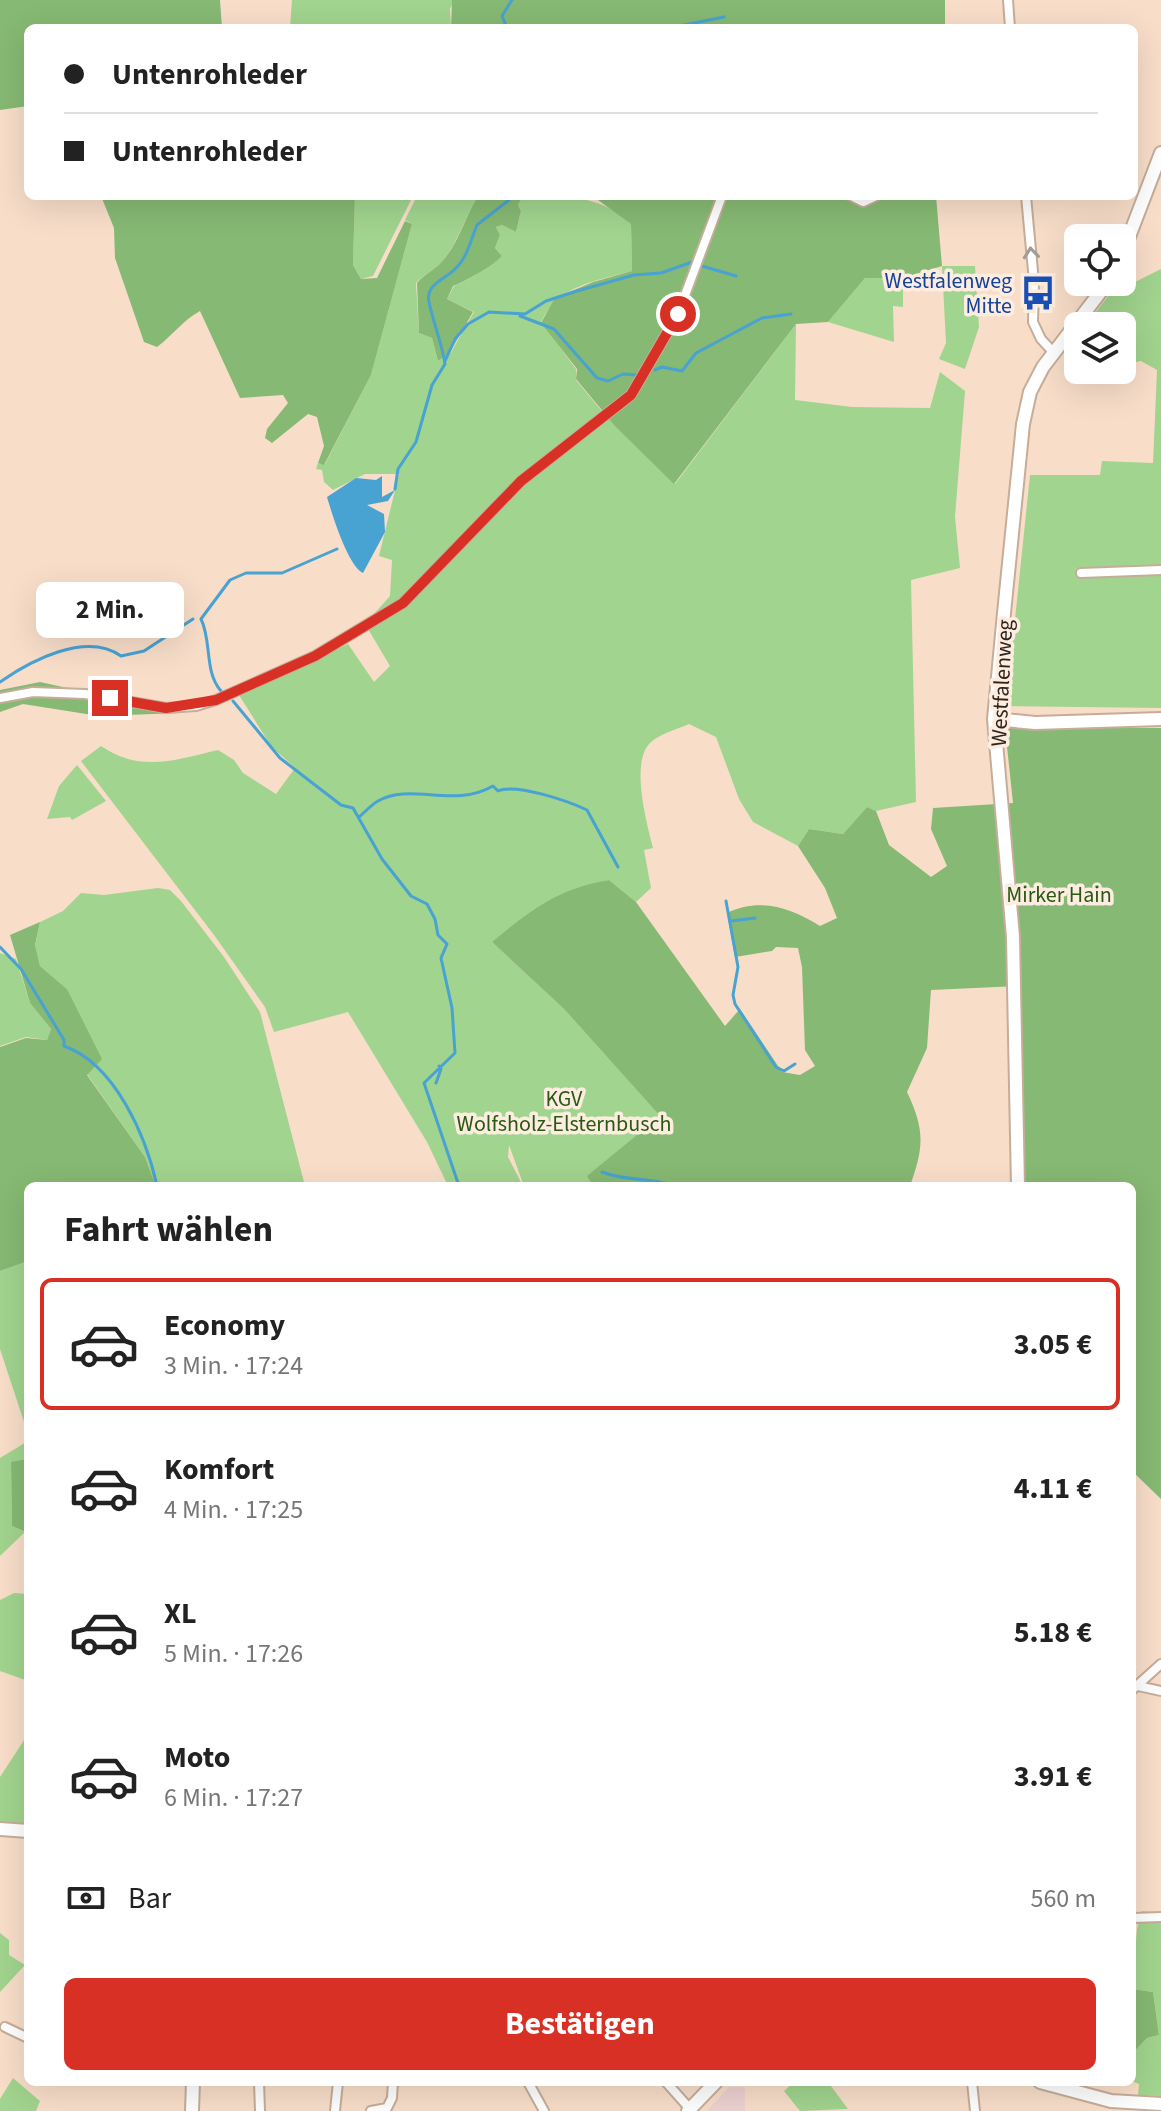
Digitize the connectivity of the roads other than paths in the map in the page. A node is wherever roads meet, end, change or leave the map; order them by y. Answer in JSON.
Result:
{"nodes":[{"id":1,"x":1008,"y":0,"type":"edge"},
{"id":2,"x":1010,"y":24,"type":"edge"},
{"id":3,"x":1161,"y":153,"type":"edge"},
{"id":4,"x":721,"y":200,"type":"edge"},
{"id":5,"x":1026,"y":200,"type":"edge"},
{"id":6,"x":1134,"y":224,"type":"edge"},
{"id":7,"x":1097,"y":296,"type":"edge"},
{"id":8,"x":1054,"y":353,"type":"junction"},
{"id":9,"x":1161,"y":570,"type":"edge"},
{"id":10,"x":1081,"y":573,"type":"dead end"},
{"id":11,"x":0,"y":698,"type":"edge"},
{"id":12,"x":994,"y":719,"type":"junction"},
{"id":13,"x":1161,"y":719,"type":"edge"},
{"id":14,"x":1018,"y":1182,"type":"edge"},
{"id":15,"x":1161,"y":1664,"type":"edge"},
{"id":16,"x":1136,"y":1687,"type":"edge"},
{"id":17,"x":1136,"y":1688,"type":"edge"},
{"id":18,"x":1161,"y":1691,"type":"edge"},
{"id":19,"x":0,"y":1829,"type":"edge"},
{"id":20,"x":24,"y":1831,"type":"edge"},
{"id":21,"x":1161,"y":1917,"type":"edge"},
{"id":22,"x":1136,"y":1918,"type":"edge"},
{"id":23,"x":5,"y":2027,"type":"dead end"},
{"id":24,"x":24,"y":2036,"type":"edge"},
{"id":25,"x":193,"y":2086,"type":"edge"},
{"id":26,"x":259,"y":2086,"type":"edge"},
{"id":27,"x":338,"y":2086,"type":"edge"},
{"id":28,"x":393,"y":2086,"type":"edge"},
{"id":29,"x":530,"y":2086,"type":"edge"},
{"id":30,"x":669,"y":2086,"type":"edge"},
{"id":31,"x":712,"y":2086,"type":"edge"},
{"id":32,"x":972,"y":2086,"type":"edge"},
{"id":33,"x":1055,"y":2086,"type":"edge"},
{"id":34,"x":1161,"y":2104,"type":"edge"},
{"id":35,"x":689,"y":2110,"type":"edge"},
{"id":36,"x":192,"y":2111,"type":"edge"},
{"id":37,"x":260,"y":2111,"type":"edge"},
{"id":38,"x":335,"y":2111,"type":"edge"},
{"id":39,"x":371,"y":2111,"type":"edge"},
{"id":40,"x":544,"y":2111,"type":"edge"},
{"id":41,"x":975,"y":2111,"type":"edge"}],
"edges":[{"from":1,"to":2,"type":"street"},
{"from":3,"to":6,"type":"street"},
{"from":4,"to":11,"type":"street"},
{"from":8,"to":5,"type":"street","one_way":true},
{"from":7,"to":8,"type":"street","name":"Westfalenweg"},
{"from":8,"to":12,"type":"street","name":"Westfalenweg"},
{"from":9,"to":10,"type":"street"},
{"from":12,"to":13,"type":"street"},
{"from":12,"to":14,"type":"street","name":"Westfalenweg"},
{"from":15,"to":16,"type":"street"},
{"from":17,"to":18,"type":"street"},
{"from":19,"to":20,"type":"street"},
{"from":21,"to":22,"type":"street"},
{"from":23,"to":24,"type":"street"},
{"from":25,"to":36,"type":"street"},
{"from":26,"to":37,"type":"street"},
{"from":27,"to":38,"type":"street"},
{"from":28,"to":39,"type":"street"},
{"from":29,"to":40,"type":"street"},
{"from":30,"to":35,"type":"street"},
{"from":31,"to":35,"type":"street"},
{"from":32,"to":41,"type":"street"},
{"from":33,"to":34,"type":"street"}]}
